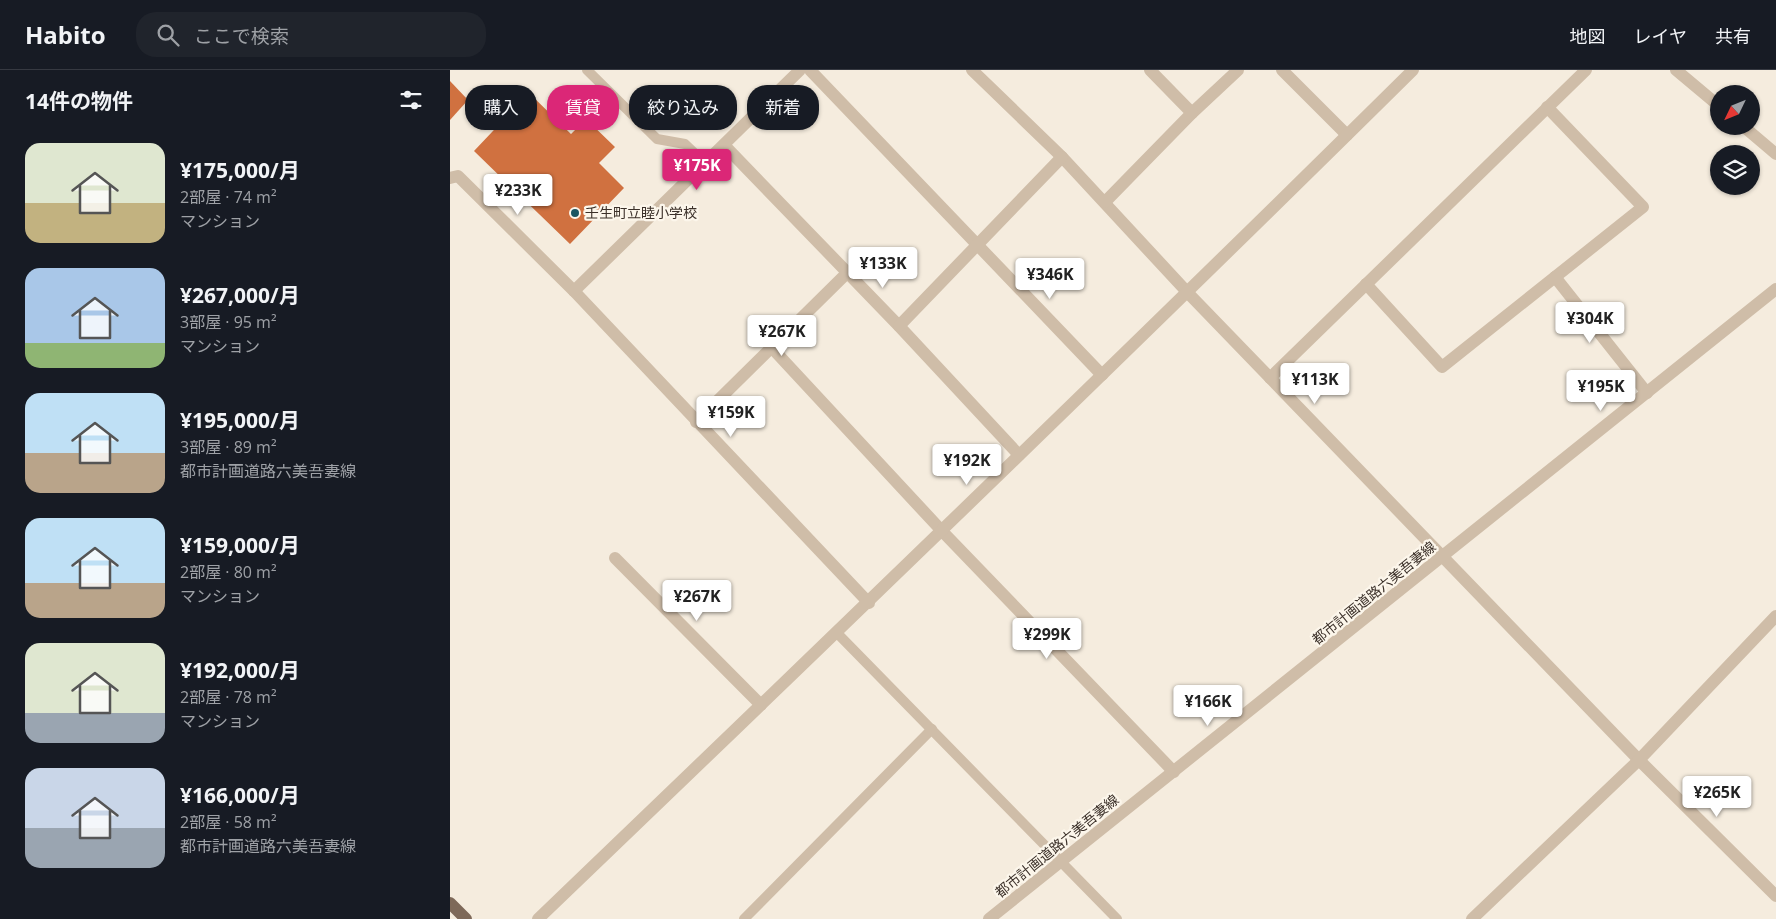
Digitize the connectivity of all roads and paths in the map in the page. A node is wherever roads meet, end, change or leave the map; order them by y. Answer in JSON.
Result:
{"nodes":[{"id":1,"x":587,"y":70,"type":"edge"},
{"id":2,"x":800,"y":70,"type":"edge"},
{"id":3,"x":810,"y":70,"type":"edge"},
{"id":4,"x":972,"y":70,"type":"edge"},
{"id":5,"x":1150,"y":70,"type":"edge"},
{"id":6,"x":1238,"y":70,"type":"edge"},
{"id":7,"x":1282,"y":70,"type":"edge"},
{"id":8,"x":1413,"y":70,"type":"edge"},
{"id":9,"x":1586,"y":70,"type":"edge"},
{"id":10,"x":1676,"y":70,"type":"edge"},
{"id":11,"x":1710,"y":98,"type":"edge"},
{"id":12,"x":1548,"y":107,"type":"junction"},
{"id":13,"x":1192,"y":113,"type":"junction"},
{"id":14,"x":1347,"y":135,"type":"junction"},
{"id":15,"x":1754,"y":135,"type":"edge"},
{"id":16,"x":724,"y":145,"type":"junction"},
{"id":17,"x":1776,"y":154,"type":"edge"},
{"id":18,"x":1062,"y":157,"type":"junction"},
{"id":19,"x":706,"y":164,"type":"junction"},
{"id":20,"x":450,"y":178,"type":"edge"},
{"id":21,"x":1104,"y":202,"type":"junction"},
{"id":22,"x":979,"y":245,"type":"junction"},
{"id":23,"x":847,"y":272,"type":"junction"},
{"id":24,"x":1555,"y":277,"type":"junction"},
{"id":25,"x":1366,"y":284,"type":"junction"},
{"id":26,"x":1776,"y":289,"type":"edge"},
{"id":27,"x":574,"y":291,"type":"junction"},
{"id":28,"x":1188,"y":293,"type":"junction"},
{"id":29,"x":899,"y":326,"type":"junction"},
{"id":30,"x":772,"y":348,"type":"junction"},
{"id":31,"x":1102,"y":375,"type":"junction"},
{"id":32,"x":1270,"y":378,"type":"junction"},
{"id":33,"x":1647,"y":393,"type":"junction"},
{"id":34,"x":696,"y":422,"type":"junction"},
{"id":35,"x":1019,"y":455,"type":"junction"},
{"id":36,"x":941,"y":530,"type":"junction"},
{"id":37,"x":1443,"y":557,"type":"junction"},
{"id":38,"x":615,"y":558,"type":"dead end"},
{"id":39,"x":869,"y":602,"type":"junction"},
{"id":40,"x":1776,"y":617,"type":"edge"},
{"id":41,"x":837,"y":633,"type":"junction"},
{"id":42,"x":761,"y":706,"type":"junction"},
{"id":43,"x":932,"y":729,"type":"junction"},
{"id":44,"x":1638,"y":760,"type":"junction"},
{"id":45,"x":1174,"y":772,"type":"junction"},
{"id":46,"x":1061,"y":862,"type":"junction"},
{"id":47,"x":1776,"y":896,"type":"edge"},
{"id":48,"x":451,"y":906,"type":"edge"},
{"id":49,"x":466,"y":919,"type":"edge"},
{"id":50,"x":538,"y":919,"type":"edge"},
{"id":51,"x":744,"y":919,"type":"edge"},
{"id":52,"x":989,"y":919,"type":"edge"},
{"id":53,"x":1117,"y":919,"type":"edge"},
{"id":54,"x":1472,"y":919,"type":"edge"}],
"edges":[{"from":1,"to":19,"type":"lane"},
{"from":2,"to":16,"type":"street"},
{"from":3,"to":22,"type":"street"},
{"from":4,"to":18,"type":"street"},
{"from":5,"to":13,"type":"street"},
{"from":6,"to":13,"type":"street"},
{"from":7,"to":14,"type":"street"},
{"from":8,"to":14,"type":"street"},
{"from":9,"to":12,"type":"street"},
{"from":10,"to":11,"type":"street"},
{"from":12,"to":24,"type":"street"},
{"from":12,"to":25,"type":"street"},
{"from":13,"to":21,"type":"street"},
{"from":14,"to":28,"type":"street"},
{"from":15,"to":17,"type":"street"},
{"from":16,"to":19,"type":"street"},
{"from":16,"to":23,"type":"street"},
{"from":18,"to":21,"type":"street"},
{"from":18,"to":22,"type":"street"},
{"from":19,"to":27,"type":"street"},
{"from":20,"to":27,"type":"street"},
{"from":21,"to":28,"type":"street"},
{"from":22,"to":29,"type":"street"},
{"from":22,"to":31,"type":"street"},
{"from":23,"to":29,"type":"street"},
{"from":23,"to":30,"type":"street"},
{"from":24,"to":25,"type":"street"},
{"from":24,"to":33,"type":"street"},
{"from":25,"to":32,"type":"street"},
{"from":26,"to":33,"type":"street","name":"都市計画道路六美吾妻線"},
{"from":27,"to":34,"type":"street"},
{"from":28,"to":31,"type":"street"},
{"from":28,"to":32,"type":"street"},
{"from":29,"to":35,"type":"street"},
{"from":30,"to":34,"type":"street"},
{"from":30,"to":36,"type":"street"},
{"from":31,"to":35,"type":"street"},
{"from":32,"to":37,"type":"street"},
{"from":33,"to":37,"type":"street","name":"都市計画道路六美吾妻線"},
{"from":34,"to":39,"type":"street"},
{"from":35,"to":36,"type":"street"},
{"from":36,"to":39,"type":"street"},
{"from":36,"to":45,"type":"street"},
{"from":37,"to":44,"type":"street"},
{"from":37,"to":45,"type":"street","name":"都市計画道路六美吾妻線"},
{"from":38,"to":42,"type":"street"},
{"from":39,"to":41,"type":"street"},
{"from":40,"to":44,"type":"street"},
{"from":41,"to":42,"type":"street"},
{"from":41,"to":43,"type":"lane"},
{"from":42,"to":50,"type":"street"},
{"from":43,"to":46,"type":"lane"},
{"from":43,"to":51,"type":"lane"},
{"from":44,"to":47,"type":"street"},
{"from":44,"to":54,"type":"street"},
{"from":45,"to":46,"type":"street","name":"都市計画道路六美吾妻線"},
{"from":46,"to":52,"type":"street","name":"都市計画道路六美吾妻線"},
{"from":46,"to":53,"type":"lane"},
{"from":48,"to":49,"type":"main road"}]}
